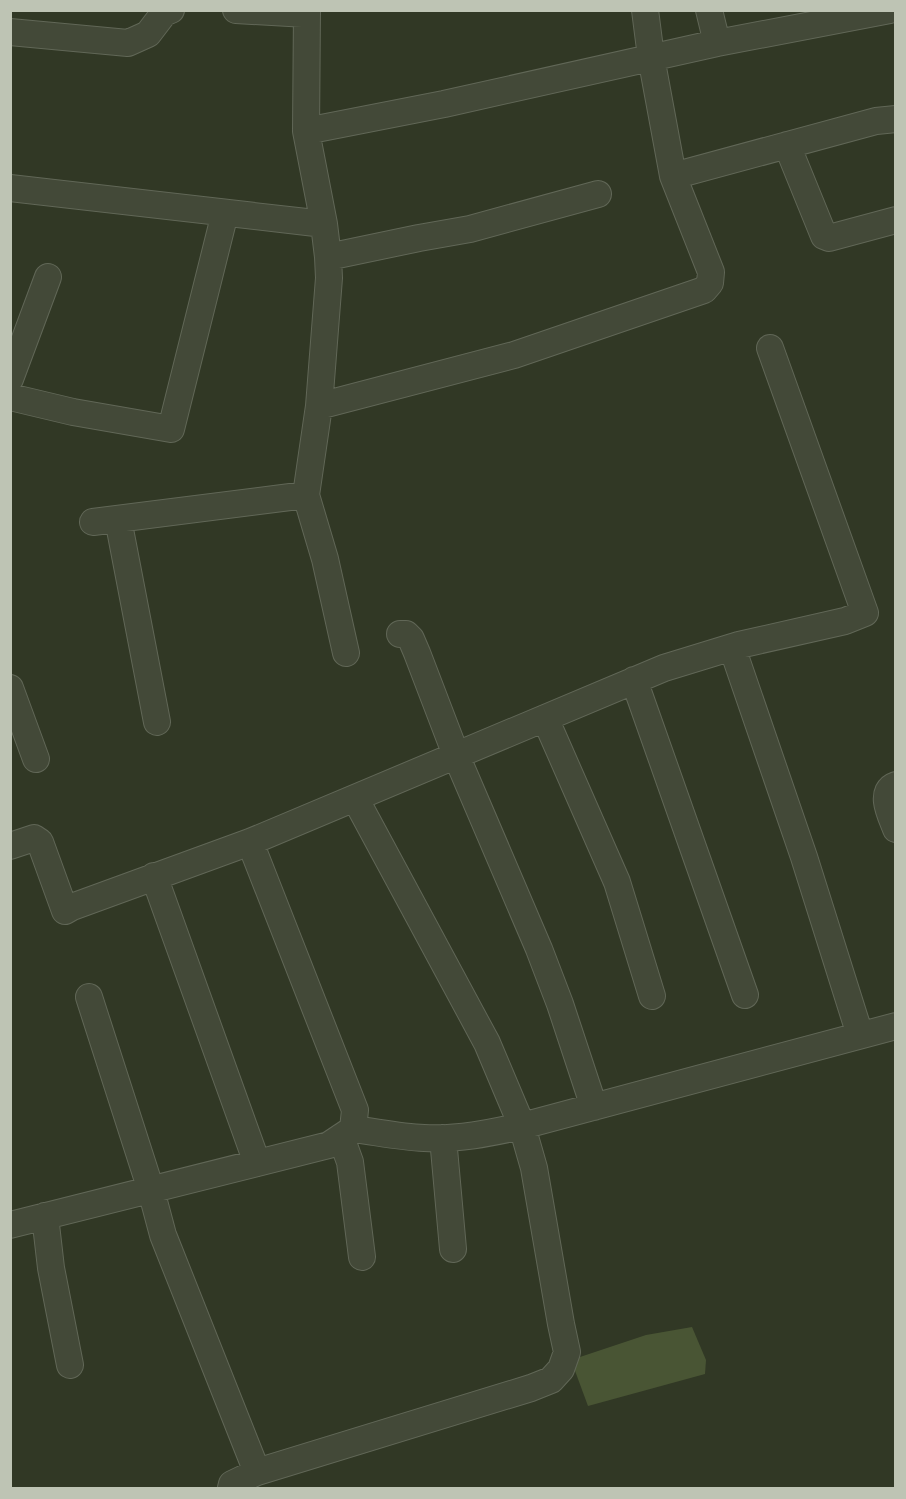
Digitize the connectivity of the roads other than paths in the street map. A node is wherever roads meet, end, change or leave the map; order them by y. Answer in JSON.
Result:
{"nodes":[{"id":1,"x":171,"y":10,"type":"edge"},
{"id":2,"x":236,"y":10,"type":"edge"},
{"id":3,"x":645,"y":10,"type":"edge"},
{"id":4,"x":709,"y":10,"type":"edge"},
{"id":5,"x":890,"y":10,"type":"edge"},
{"id":6,"x":307,"y":12,"type":"edge"},
{"id":7,"x":10,"y":32,"type":"edge"},
{"id":8,"x":717,"y":43,"type":"junction"},
{"id":9,"x":651,"y":57,"type":"junction"},
{"id":10,"x":896,"y":119,"type":"edge"},
{"id":11,"x":306,"y":130,"type":"junction"},
{"id":12,"x":787,"y":145,"type":"junction"},
{"id":13,"x":673,"y":176,"type":"junction"},
{"id":14,"x":10,"y":188,"type":"edge"},
{"id":15,"x":598,"y":194,"type":"dead end"},
{"id":16,"x":225,"y":213,"type":"junction"},
{"id":17,"x":896,"y":220,"type":"edge"},
{"id":18,"x":324,"y":224,"type":"junction"},
{"id":19,"x":328,"y":257,"type":"junction"},
{"id":20,"x":48,"y":277,"type":"dead end"},
{"id":21,"x":770,"y":348,"type":"dead end"},
{"id":22,"x":10,"y":379,"type":"edge"},
{"id":23,"x":10,"y":397,"type":"edge"},
{"id":24,"x":319,"y":406,"type":"junction"},
{"id":25,"x":306,"y":495,"type":"junction"},
{"id":26,"x":118,"y":519,"type":"junction"},
{"id":27,"x":93,"y":522,"type":"dead end"},
{"id":28,"x":400,"y":634,"type":"dead end"},
{"id":29,"x":732,"y":647,"type":"junction"},
{"id":30,"x":346,"y":653,"type":"dead end"},
{"id":31,"x":634,"y":681,"type":"junction"},
{"id":32,"x":10,"y":688,"type":"edge"},
{"id":33,"x":545,"y":718,"type":"junction"},
{"id":34,"x":157,"y":722,"type":"dead end"},
{"id":35,"x":456,"y":755,"type":"junction"},
{"id":36,"x":36,"y":759,"type":"dead end"},
{"id":37,"x":896,"y":784,"type":"edge"},
{"id":38,"x":355,"y":798,"type":"junction"},
{"id":39,"x":896,"y":829,"type":"edge"},
{"id":40,"x":250,"y":842,"type":"junction"},
{"id":41,"x":10,"y":846,"type":"edge"},
{"id":42,"x":154,"y":876,"type":"junction"},
{"id":43,"x":745,"y":995,"type":"dead end"},
{"id":44,"x":652,"y":996,"type":"dead end"},
{"id":45,"x":89,"y":997,"type":"dead end"},
{"id":46,"x":896,"y":1026,"type":"edge"},
{"id":47,"x":860,"y":1035,"type":"junction"},
{"id":48,"x":594,"y":1107,"type":"junction"},
{"id":49,"x":522,"y":1126,"type":"junction"},
{"id":50,"x":347,"y":1133,"type":"junction"},
{"id":51,"x":443,"y":1138,"type":"junction"},
{"id":52,"x":257,"y":1163,"type":"junction"},
{"id":53,"x":151,"y":1190,"type":"junction"},
{"id":54,"x":45,"y":1216,"type":"junction"},
{"id":55,"x":10,"y":1225,"type":"edge"},
{"id":56,"x":453,"y":1249,"type":"dead end"},
{"id":57,"x":362,"y":1257,"type":"dead end"},
{"id":58,"x":70,"y":1365,"type":"dead end"},
{"id":59,"x":257,"y":1472,"type":"junction"},
{"id":60,"x":231,"y":1488,"type":"edge"}],
"edges":[{"from":1,"to":7,"type":"street"},
{"from":2,"to":6,"type":"street"},
{"from":3,"to":9,"type":"street"},
{"from":4,"to":8,"type":"street"},
{"from":5,"to":8,"type":"street"},
{"from":6,"to":11,"type":"street"},
{"from":8,"to":9,"type":"street"},
{"from":9,"to":11,"type":"street"},
{"from":9,"to":13,"type":"street"},
{"from":10,"to":12,"type":"street"},
{"from":11,"to":18,"type":"street"},
{"from":12,"to":13,"type":"street"},
{"from":12,"to":17,"type":"street"},
{"from":13,"to":24,"type":"street"},
{"from":14,"to":16,"type":"street"},
{"from":15,"to":19,"type":"street"},
{"from":16,"to":18,"type":"street"},
{"from":16,"to":23,"type":"street"},
{"from":18,"to":19,"type":"street"},
{"from":19,"to":24,"type":"street"},
{"from":20,"to":22,"type":"street"},
{"from":21,"to":29,"type":"street"},
{"from":24,"to":25,"type":"street"},
{"from":25,"to":26,"type":"street"},
{"from":25,"to":30,"type":"street"},
{"from":26,"to":27,"type":"street"},
{"from":26,"to":34,"type":"street"},
{"from":28,"to":35,"type":"street"},
{"from":29,"to":31,"type":"street"},
{"from":29,"to":47,"type":"street"},
{"from":31,"to":33,"type":"street"},
{"from":31,"to":43,"type":"street"},
{"from":32,"to":36,"type":"street"},
{"from":33,"to":35,"type":"street"},
{"from":33,"to":44,"type":"street"},
{"from":35,"to":38,"type":"street"},
{"from":35,"to":48,"type":"street"},
{"from":37,"to":39,"type":"street"},
{"from":38,"to":40,"type":"street"},
{"from":38,"to":49,"type":"street"},
{"from":40,"to":42,"type":"street"},
{"from":40,"to":50,"type":"street"},
{"from":41,"to":42,"type":"street"},
{"from":42,"to":52,"type":"street"},
{"from":45,"to":53,"type":"street"},
{"from":46,"to":47,"type":"street"},
{"from":47,"to":48,"type":"street"},
{"from":48,"to":49,"type":"street"},
{"from":49,"to":51,"type":"street"},
{"from":49,"to":59,"type":"street"},
{"from":50,"to":51,"type":"street"},
{"from":50,"to":52,"type":"street"},
{"from":50,"to":57,"type":"street"},
{"from":51,"to":56,"type":"street"},
{"from":52,"to":53,"type":"street"},
{"from":53,"to":54,"type":"street"},
{"from":53,"to":59,"type":"street"},
{"from":54,"to":55,"type":"street"},
{"from":54,"to":58,"type":"street"},
{"from":59,"to":60,"type":"street"}]}
